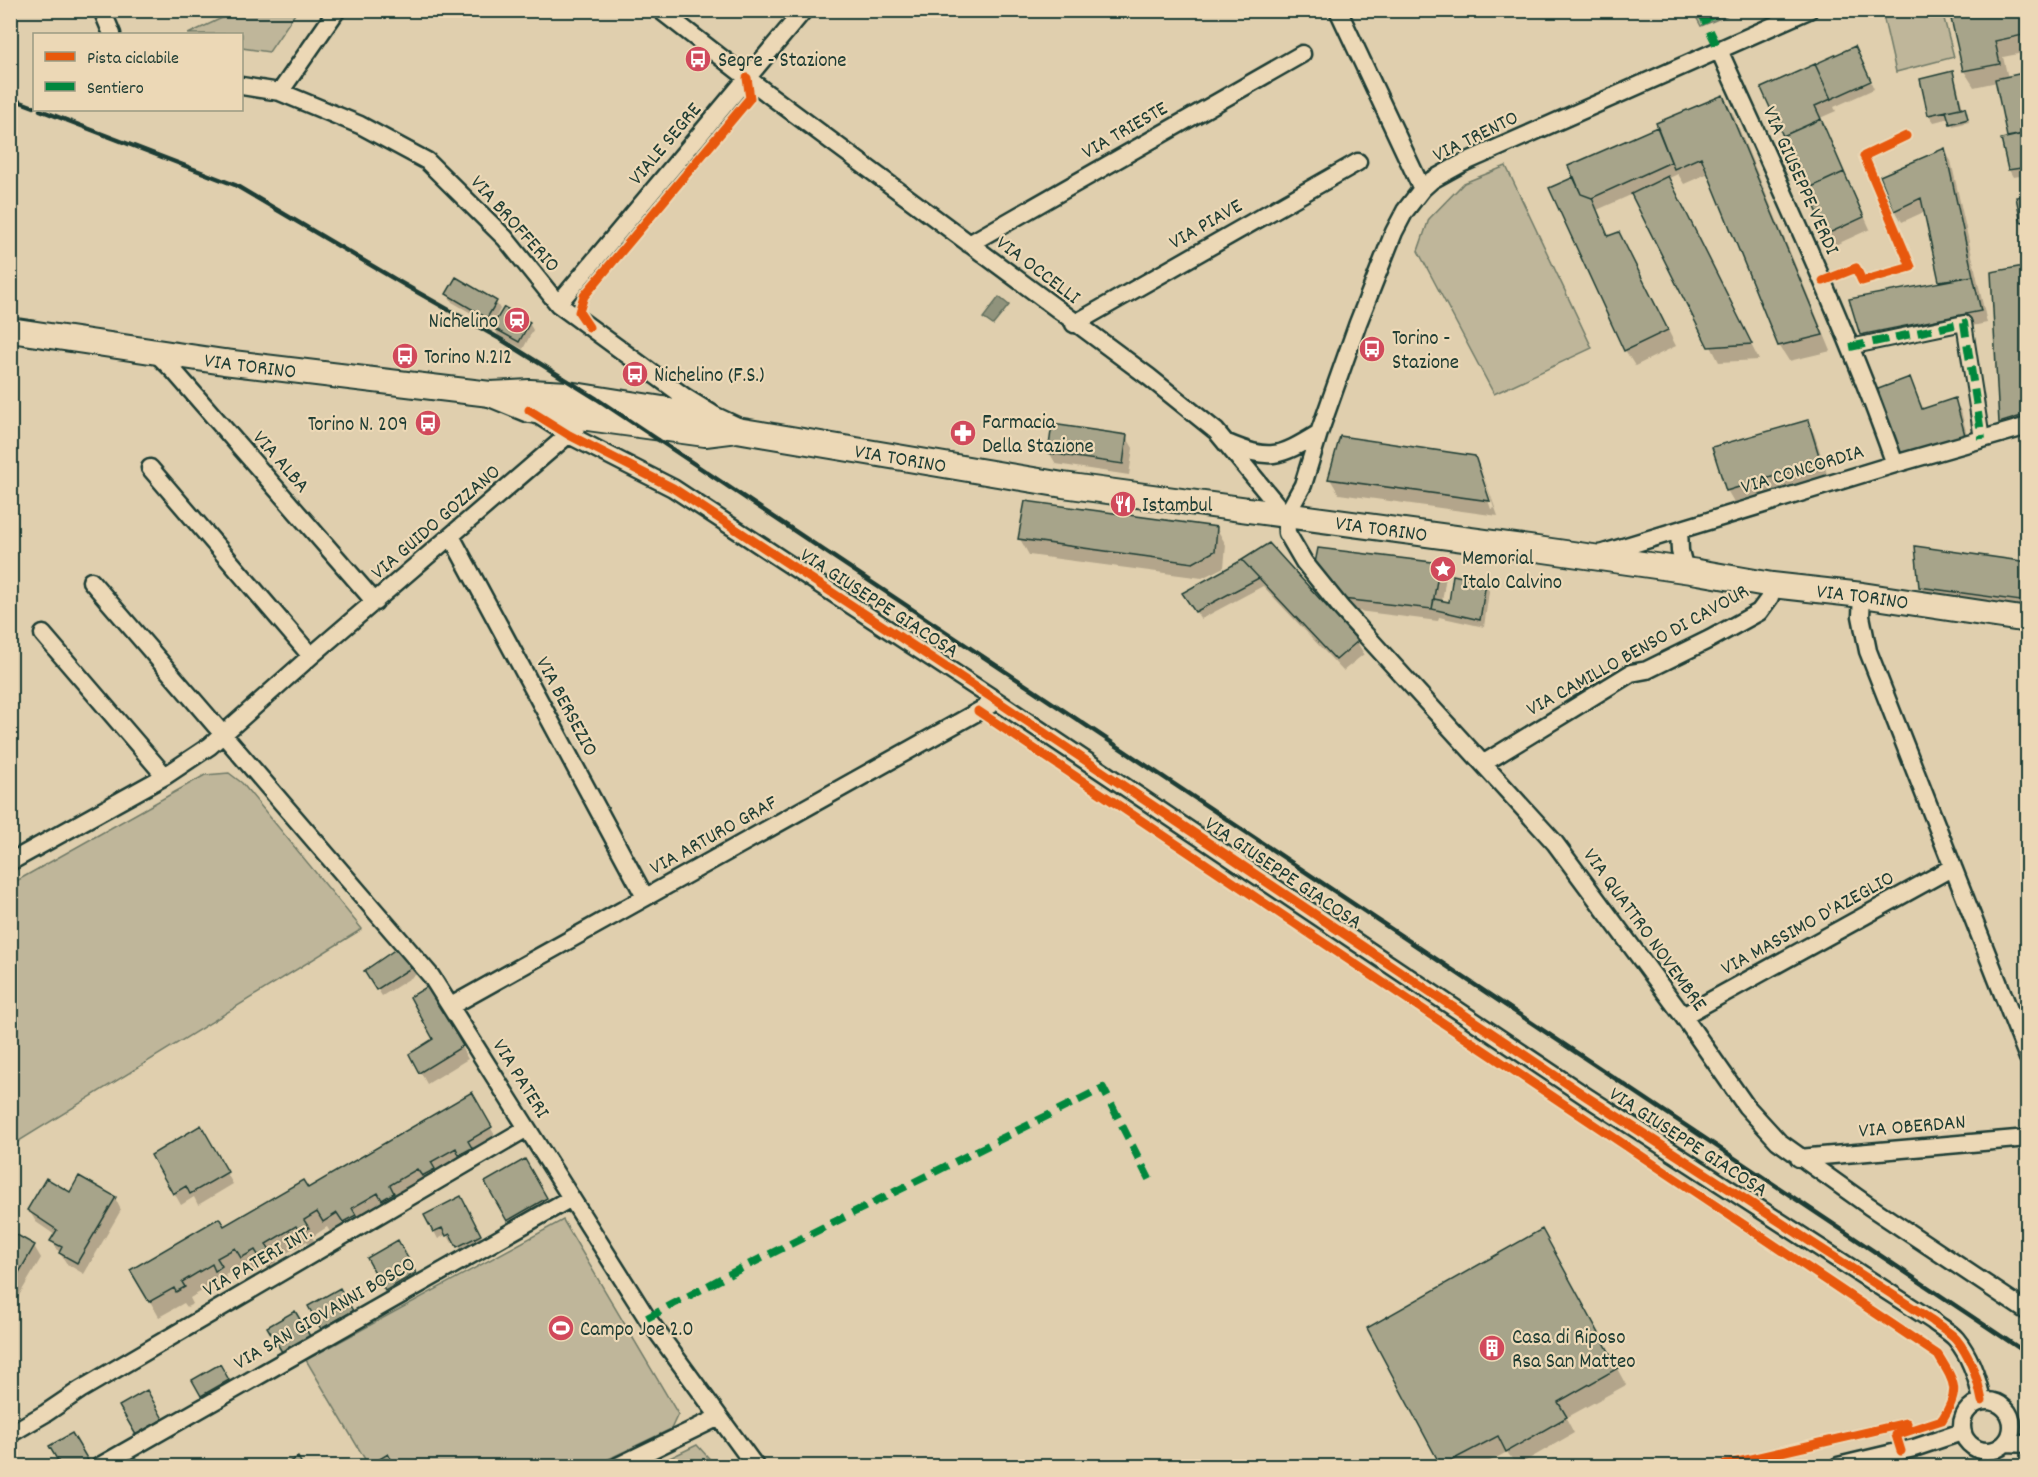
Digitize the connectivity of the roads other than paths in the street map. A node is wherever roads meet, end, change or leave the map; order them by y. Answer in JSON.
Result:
{"nodes":[{"id":1,"x":102,"y":10,"type":"edge"},
{"id":2,"x":337,"y":10,"type":"edge"},
{"id":3,"x":660,"y":10,"type":"edge"},
{"id":4,"x":804,"y":10,"type":"edge"},
{"id":5,"x":1338,"y":10,"type":"edge"},
{"id":6,"x":1809,"y":10,"type":"edge"},
{"id":7,"x":112,"y":33,"type":"edge"},
{"id":8,"x":1719,"y":50,"type":"junction"},
{"id":9,"x":1302,"y":54,"type":"dead end"},
{"id":10,"x":747,"y":78,"type":"junction"},
{"id":11,"x":243,"y":86,"type":"edge"},
{"id":12,"x":280,"y":92,"type":"junction"},
{"id":13,"x":1358,"y":162,"type":"dead end"},
{"id":14,"x":1422,"y":189,"type":"junction"},
{"id":15,"x":969,"y":244,"type":"junction"},
{"id":16,"x":558,"y":304,"type":"junction"},
{"id":17,"x":1074,"y":324,"type":"junction"},
{"id":18,"x":10,"y":330,"type":"edge"},
{"id":19,"x":1850,"y":347,"type":"junction"},
{"id":20,"x":154,"y":351,"type":"junction"},
{"id":21,"x":490,"y":394,"type":"junction"},
{"id":22,"x":529,"y":410,"type":"junction"},
{"id":23,"x":587,"y":418,"type":"junction"},
{"id":24,"x":2028,"y":426,"type":"edge"},
{"id":25,"x":737,"y":430,"type":"junction"},
{"id":26,"x":1319,"y":433,"type":"junction"},
{"id":27,"x":568,"y":435,"type":"junction"},
{"id":28,"x":1982,"y":439,"type":"junction"},
{"id":29,"x":1225,"y":442,"type":"junction"},
{"id":30,"x":1895,"y":464,"type":"junction"},
{"id":31,"x":150,"y":468,"type":"dead end"},
{"id":32,"x":1286,"y":516,"type":"junction"},
{"id":33,"x":1679,"y":530,"type":"junction"},
{"id":34,"x":451,"y":536,"type":"junction"},
{"id":35,"x":1590,"y":557,"type":"junction"},
{"id":36,"x":1685,"y":570,"type":"junction"},
{"id":37,"x":91,"y":581,"type":"dead end"},
{"id":38,"x":1772,"y":585,"type":"junction"},
{"id":39,"x":1862,"y":595,"type":"junction"},
{"id":40,"x":375,"y":602,"type":"junction"},
{"id":41,"x":2028,"y":620,"type":"edge"},
{"id":42,"x":43,"y":634,"type":"dead end"},
{"id":43,"x":310,"y":656,"type":"junction"},
{"id":44,"x":997,"y":701,"type":"junction"},
{"id":45,"x":223,"y":735,"type":"junction"},
{"id":46,"x":1484,"y":764,"type":"junction"},
{"id":47,"x":165,"y":776,"type":"junction"},
{"id":48,"x":11,"y":860,"type":"edge"},
{"id":49,"x":1953,"y":867,"type":"junction"},
{"id":50,"x":645,"y":897,"type":"junction"},
{"id":51,"x":451,"y":1006,"type":"junction"},
{"id":52,"x":1683,"y":1016,"type":"junction"},
{"id":53,"x":2028,"y":1058,"type":"edge"},
{"id":54,"x":527,"y":1128,"type":"junction"},
{"id":55,"x":2028,"y":1138,"type":"edge"},
{"id":56,"x":1800,"y":1158,"type":"junction"},
{"id":57,"x":570,"y":1198,"type":"junction"},
{"id":58,"x":2028,"y":1312,"type":"edge"},
{"id":59,"x":1982,"y":1401,"type":"junction"},
{"id":60,"x":719,"y":1417,"type":"junction"},
{"id":61,"x":2011,"y":1419,"type":"junction"},
{"id":62,"x":1962,"y":1432,"type":"junction"},
{"id":63,"x":2028,"y":1432,"type":"edge"},
{"id":64,"x":10,"y":1434,"type":"edge"},
{"id":65,"x":2007,"y":1443,"type":"junction"},
{"id":66,"x":2028,"y":1444,"type":"edge"},
{"id":67,"x":100,"y":1467,"type":"edge"},
{"id":68,"x":618,"y":1467,"type":"edge"},
{"id":69,"x":755,"y":1467,"type":"edge"},
{"id":70,"x":1838,"y":1467,"type":"edge"}],
"edges":[{"from":1,"to":7,"type":"street"},
{"from":2,"to":12,"type":"street"},
{"from":3,"to":10,"type":"street","name":"VIA OCCELLI"},
{"from":4,"to":10,"type":"street","name":"VIALE SEGRE"},
{"from":5,"to":14,"type":"street"},
{"from":6,"to":8,"type":"street","name":"VIA TRENTO"},
{"from":8,"to":14,"type":"street","name":"VIA TRENTO"},
{"from":8,"to":19,"type":"street","name":"VIA GIUSEPPE VERDI"},
{"from":9,"to":15,"type":"street","name":"VIA TRIESTE"},
{"from":10,"to":15,"type":"street","name":"VIA OCCELLI"},
{"from":10,"to":16,"type":"street","name":"VIALE SEGRE"},
{"from":11,"to":12,"type":"street","name":"VIA BROFFERIO"},
{"from":12,"to":16,"type":"street","name":"VIA BROFFERIO"},
{"from":13,"to":17,"type":"street","name":"VIA PIAVE"},
{"from":14,"to":26,"type":"street","name":"VIA TRENTO"},
{"from":15,"to":17,"type":"street","name":"VIA OCCELLI"},
{"from":16,"to":25,"type":"street","name":"VIA BROFFERIO"},
{"from":17,"to":29,"type":"street","name":"VIA OCCELLI"},
{"from":18,"to":20,"type":"main road","name":"VIA TORINO"},
{"from":19,"to":28,"type":"street"},
{"from":19,"to":30,"type":"street","name":"VIA GIUSEPPE VERDI"},
{"from":20,"to":21,"type":"main road","name":"VIA TORINO"},
{"from":20,"to":40,"type":"street","name":"VIA ALBA"},
{"from":21,"to":22,"type":"main road","name":"VIA TORINO"},
{"from":21,"to":25,"type":"main road","name":"VIA TORINO"},
{"from":22,"to":23,"type":"main road","name":"VIA TORINO"},
{"from":22,"to":27,"type":"street","name":"VIA GIUSEPPE GIACOSA"},
{"from":23,"to":25,"type":"main road","name":"VIA TORINO"},
{"from":23,"to":27,"type":"street","name":"VIA GUIDO GOZZANO"},
{"from":24,"to":28,"type":"street","name":"VIA CONCORDIA"},
{"from":25,"to":32,"type":"main road","name":"VIA TORINO"},
{"from":26,"to":29,"type":"street"},
{"from":26,"to":32,"type":"street","name":"VIA TRENTO"},
{"from":27,"to":34,"type":"street","name":"VIA GUIDO GOZZANO"},
{"from":27,"to":44,"type":"street","name":"VIA GIUSEPPE GIACOSA"},
{"from":28,"to":30,"type":"street","name":"VIA CONCORDIA"},
{"from":29,"to":32,"type":"street","name":"VIA OCCELLI"},
{"from":30,"to":33,"type":"street","name":"VIA CONCORDIA"},
{"from":31,"to":43,"type":"street"},
{"from":32,"to":35,"type":"main road","name":"VIA TORINO"},
{"from":32,"to":46,"type":"street","name":"VIA QUATTRO NOVEMBRE"},
{"from":33,"to":35,"type":"street","name":"VIA CONCORDIA"},
{"from":33,"to":36,"type":"street"},
{"from":34,"to":40,"type":"street","name":"VIA GUIDO GOZZANO"},
{"from":34,"to":50,"type":"street","name":"VIA BERSEZIO"},
{"from":35,"to":36,"type":"main road","name":"VIA TORINO"},
{"from":36,"to":38,"type":"main road","name":"VIA TORINO"},
{"from":37,"to":45,"type":"street"},
{"from":38,"to":39,"type":"main road","name":"VIA TORINO"},
{"from":38,"to":46,"type":"street","name":"VIA CAMILLO BENSO DI CAVOUR"},
{"from":39,"to":41,"type":"main road","name":"VIA TORINO"},
{"from":39,"to":49,"type":"street"},
{"from":40,"to":43,"type":"street","name":"VIA GUIDO GOZZANO"},
{"from":42,"to":47,"type":"street"},
{"from":43,"to":45,"type":"street","name":"VIA GUIDO GOZZANO"},
{"from":44,"to":50,"type":"street","name":"VIA ARTURO GRAF"},
{"from":44,"to":59,"type":"street","name":"VIA GIUSEPPE GIACOSA"},
{"from":45,"to":47,"type":"street","name":"VIA GUIDO GOZZANO"},
{"from":45,"to":51,"type":"street","name":"VIA PATERI"},
{"from":46,"to":52,"type":"street","name":"VIA QUATTRO NOVEMBRE"},
{"from":47,"to":48,"type":"street","name":"VIA GUIDO GOZZANO"},
{"from":49,"to":52,"type":"street","name":"VIA MASSIMO D'AZEGLIO"},
{"from":49,"to":53,"type":"street"},
{"from":50,"to":51,"type":"street","name":"VIA ARTURO GRAF"},
{"from":51,"to":54,"type":"street","name":"VIA PATERI"},
{"from":52,"to":56,"type":"street","name":"VIA QUATTRO NOVEMBRE"},
{"from":54,"to":57,"type":"street","name":"VIA PATERI"},
{"from":54,"to":64,"type":"street","name":"VIA PATERI INT."},
{"from":55,"to":56,"type":"street","name":"VIA OBERDAN"},
{"from":56,"to":58,"type":"street","name":"VIA QUATTRO NOVEMBRE"},
{"from":57,"to":60,"type":"street","name":"VIA PATERI"},
{"from":57,"to":67,"type":"street","name":"VIA SAN GIOVANNI BOSCO"},
{"from":59,"to":61,"type":"street"},
{"from":59,"to":62,"type":"street"},
{"from":60,"to":68,"type":"street"},
{"from":60,"to":69,"type":"street","name":"VIA PATERI"},
{"from":61,"to":63,"type":"street"},
{"from":61,"to":65,"type":"street"},
{"from":62,"to":65,"type":"street"},
{"from":62,"to":70,"type":"street"},
{"from":65,"to":66,"type":"street"}]}
